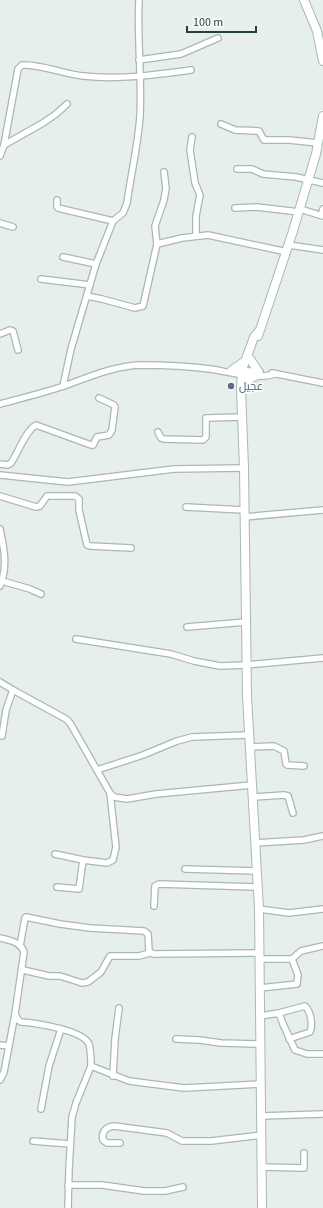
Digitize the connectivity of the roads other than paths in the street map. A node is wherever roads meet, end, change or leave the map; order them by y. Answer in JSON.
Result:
{"nodes":[{"id":1,"x":139,"y":0,"type":"edge"},
{"id":2,"x":304,"y":0,"type":"edge"},
{"id":3,"x":320,"y":30,"type":"edge"},
{"id":4,"x":218,"y":38,"type":"dead end"},
{"id":5,"x":139,"y":60,"type":"junction"},
{"id":6,"x":323,"y":61,"type":"edge"},
{"id":7,"x":191,"y":70,"type":"dead end"},
{"id":8,"x":140,"y":77,"type":"junction"},
{"id":9,"x":67,"y":104,"type":"dead end"},
{"id":10,"x":323,"y":116,"type":"edge"},
{"id":11,"x":221,"y":124,"type":"dead end"},
{"id":12,"x":192,"y":136,"type":"dead end"},
{"id":13,"x":320,"y":138,"type":"edge"},
{"id":14,"x":4,"y":145,"type":"junction"},
{"id":15,"x":0,"y":156,"type":"edge"},
{"id":16,"x":237,"y":169,"type":"dead end"},
{"id":17,"x":164,"y":172,"type":"dead end"},
{"id":18,"x":308,"y":180,"type":"junction"},
{"id":19,"x":323,"y":183,"type":"edge"},
{"id":20,"x":57,"y":200,"type":"dead end"},
{"id":21,"x":235,"y":208,"type":"dead end"},
{"id":22,"x":323,"y":209,"type":"edge"},
{"id":23,"x":299,"y":211,"type":"junction"},
{"id":24,"x":322,"y":216,"type":"edge"},
{"id":25,"x":113,"y":220,"type":"junction"},
{"id":26,"x":0,"y":223,"type":"edge"},
{"id":27,"x":13,"y":227,"type":"dead end"},
{"id":28,"x":196,"y":236,"type":"junction"},
{"id":29,"x":157,"y":244,"type":"junction"},
{"id":30,"x":288,"y":248,"type":"junction"},
{"id":31,"x":323,"y":250,"type":"edge"},
{"id":32,"x":63,"y":257,"type":"dead end"},
{"id":33,"x":96,"y":264,"type":"junction"},
{"id":34,"x":41,"y":279,"type":"dead end"},
{"id":35,"x":90,"y":284,"type":"junction"},
{"id":36,"x":87,"y":296,"type":"junction"},
{"id":37,"x":0,"y":334,"type":"edge"},
{"id":38,"x":18,"y":350,"type":"dead end"},
{"id":39,"x":248,"y":360,"type":"junction"},
{"id":40,"x":258,"y":373,"type":"junction"},
{"id":41,"x":241,"y":375,"type":"junction"},
{"id":42,"x":323,"y":384,"type":"edge"},
{"id":43,"x":63,"y":386,"type":"junction"},
{"id":44,"x":99,"y":398,"type":"dead end"},
{"id":45,"x":0,"y":404,"type":"edge"},
{"id":46,"x":242,"y":417,"type":"junction"},
{"id":47,"x":158,"y":432,"type":"dead end"},
{"id":48,"x":0,"y":464,"type":"edge"},
{"id":49,"x":244,"y":468,"type":"junction"},
{"id":50,"x":0,"y":475,"type":"edge"},
{"id":51,"x":0,"y":496,"type":"edge"},
{"id":52,"x":186,"y":507,"type":"dead end"},
{"id":53,"x":323,"y":510,"type":"edge"},
{"id":54,"x":244,"y":514,"type":"junction"},
{"id":55,"x":0,"y":529,"type":"edge"},
{"id":56,"x":131,"y":548,"type":"dead end"},
{"id":57,"x":1,"y":583,"type":"edge"},
{"id":58,"x":41,"y":594,"type":"dead end"},
{"id":59,"x":246,"y":622,"type":"junction"},
{"id":60,"x":187,"y":627,"type":"dead end"},
{"id":61,"x":76,"y":639,"type":"dead end"},
{"id":62,"x":323,"y":658,"type":"edge"},
{"id":63,"x":246,"y":665,"type":"junction"},
{"id":64,"x":0,"y":682,"type":"edge"},
{"id":65,"x":13,"y":690,"type":"junction"},
{"id":66,"x":249,"y":735,"type":"junction"},
{"id":67,"x":2,"y":736,"type":"dead end"},
{"id":68,"x":250,"y":747,"type":"junction"},
{"id":69,"x":304,"y":766,"type":"dead end"},
{"id":70,"x":97,"y":770,"type":"junction"},
{"id":71,"x":252,"y":785,"type":"junction"},
{"id":72,"x":110,"y":793,"type":"junction"},
{"id":73,"x":253,"y":797,"type":"junction"},
{"id":74,"x":293,"y":813,"type":"dead end"},
{"id":75,"x":323,"y":836,"type":"edge"},
{"id":76,"x":255,"y":843,"type":"junction"},
{"id":77,"x":55,"y":854,"type":"dead end"},
{"id":78,"x":83,"y":860,"type":"junction"},
{"id":79,"x":186,"y":869,"type":"dead end"},
{"id":80,"x":257,"y":871,"type":"junction"},
{"id":81,"x":57,"y":887,"type":"dead end"},
{"id":82,"x":258,"y":887,"type":"junction"},
{"id":83,"x":154,"y":906,"type":"dead end"},
{"id":84,"x":259,"y":909,"type":"junction"},
{"id":85,"x":323,"y":909,"type":"edge"},
{"id":86,"x":0,"y":938,"type":"edge"},
{"id":87,"x":20,"y":946,"type":"junction"},
{"id":88,"x":323,"y":946,"type":"edge"},
{"id":89,"x":150,"y":953,"type":"junction"},
{"id":90,"x":260,"y":956,"type":"junction"},
{"id":91,"x":292,"y":959,"type":"junction"},
{"id":92,"x":23,"y":970,"type":"junction"},
{"id":93,"x":260,"y":988,"type":"junction"},
{"id":94,"x":119,"y":1008,"type":"dead end"},
{"id":95,"x":279,"y":1013,"type":"junction"},
{"id":96,"x":15,"y":1014,"type":"junction"},
{"id":97,"x":260,"y":1016,"type":"junction"},
{"id":98,"x":60,"y":1029,"type":"junction"},
{"id":99,"x":176,"y":1039,"type":"dead end"},
{"id":100,"x":289,"y":1039,"type":"junction"},
{"id":101,"x":260,"y":1044,"type":"junction"},
{"id":102,"x":0,"y":1045,"type":"edge"},
{"id":103,"x":9,"y":1046,"type":"junction"},
{"id":104,"x":323,"y":1054,"type":"edge"},
{"id":105,"x":3,"y":1062,"type":"edge"},
{"id":106,"x":91,"y":1066,"type":"junction"},
{"id":107,"x":113,"y":1076,"type":"junction"},
{"id":108,"x":0,"y":1080,"type":"edge"},
{"id":109,"x":261,"y":1084,"type":"junction"},
{"id":110,"x":41,"y":1109,"type":"dead end"},
{"id":111,"x":323,"y":1114,"type":"edge"},
{"id":112,"x":261,"y":1116,"type":"junction"},
{"id":113,"x":262,"y":1135,"type":"junction"},
{"id":114,"x":33,"y":1141,"type":"dead end"},
{"id":115,"x":120,"y":1143,"type":"dead end"},
{"id":116,"x":70,"y":1144,"type":"junction"},
{"id":117,"x":304,"y":1152,"type":"dead end"},
{"id":118,"x":262,"y":1167,"type":"junction"},
{"id":119,"x":68,"y":1185,"type":"junction"},
{"id":120,"x":183,"y":1187,"type":"dead end"},
{"id":121,"x":68,"y":1208,"type":"edge"},
{"id":122,"x":262,"y":1208,"type":"edge"}],
"edges":[{"from":1,"to":5,"type":"street"},
{"from":2,"to":3,"type":"main road"},
{"from":3,"to":6,"type":"main road"},
{"from":4,"to":5,"type":"street"},
{"from":5,"to":8,"type":"street"},
{"from":7,"to":8,"type":"street"},
{"from":8,"to":14,"type":"street"},
{"from":8,"to":25,"type":"street"},
{"from":9,"to":14,"type":"street"},
{"from":10,"to":13,"type":"main road"},
{"from":11,"to":13,"type":"street"},
{"from":12,"to":28,"type":"street"},
{"from":13,"to":18,"type":"main road"},
{"from":14,"to":15,"type":"street"},
{"from":16,"to":18,"type":"street"},
{"from":17,"to":29,"type":"street"},
{"from":18,"to":19,"type":"street"},
{"from":18,"to":23,"type":"main road"},
{"from":20,"to":25,"type":"street"},
{"from":21,"to":23,"type":"street"},
{"from":22,"to":24,"type":"street"},
{"from":23,"to":24,"type":"street"},
{"from":23,"to":30,"type":"main road"},
{"from":25,"to":33,"type":"street"},
{"from":26,"to":27,"type":"street"},
{"from":28,"to":29,"type":"street"},
{"from":28,"to":30,"type":"street"},
{"from":29,"to":36,"type":"street"},
{"from":30,"to":31,"type":"street"},
{"from":30,"to":39,"type":"main road"},
{"from":32,"to":33,"type":"street"},
{"from":33,"to":35,"type":"street"},
{"from":34,"to":35,"type":"street"},
{"from":35,"to":36,"type":"street"},
{"from":36,"to":43,"type":"street"},
{"from":37,"to":38,"type":"street"},
{"from":39,"to":40,"type":"main road"},
{"from":39,"to":41,"type":"main road"},
{"from":39,"to":41,"type":"main road"},
{"from":40,"to":41,"type":"street"},
{"from":40,"to":41,"type":"main road"},
{"from":40,"to":42,"type":"street"},
{"from":41,"to":43,"type":"street"},
{"from":41,"to":46,"type":"main road"},
{"from":43,"to":45,"type":"street"},
{"from":44,"to":48,"type":"street"},
{"from":46,"to":47,"type":"street"},
{"from":46,"to":49,"type":"main road"},
{"from":49,"to":50,"type":"street"},
{"from":49,"to":54,"type":"main road"},
{"from":51,"to":56,"type":"street"},
{"from":52,"to":54,"type":"street"},
{"from":53,"to":54,"type":"street"},
{"from":54,"to":59,"type":"main road"},
{"from":55,"to":57,"type":"street"},
{"from":57,"to":58,"type":"street"},
{"from":59,"to":60,"type":"street"},
{"from":59,"to":63,"type":"main road"},
{"from":61,"to":63,"type":"street"},
{"from":62,"to":63,"type":"street"},
{"from":63,"to":66,"type":"main road"},
{"from":64,"to":65,"type":"street"},
{"from":65,"to":67,"type":"street"},
{"from":65,"to":70,"type":"street"},
{"from":66,"to":68,"type":"main road"},
{"from":66,"to":70,"type":"street"},
{"from":68,"to":69,"type":"street"},
{"from":68,"to":71,"type":"main road"},
{"from":70,"to":72,"type":"street"},
{"from":71,"to":72,"type":"street"},
{"from":71,"to":73,"type":"main road"},
{"from":72,"to":78,"type":"street"},
{"from":73,"to":74,"type":"street"},
{"from":73,"to":76,"type":"main road"},
{"from":75,"to":76,"type":"street"},
{"from":76,"to":80,"type":"main road"},
{"from":77,"to":78,"type":"street"},
{"from":78,"to":81,"type":"street"},
{"from":79,"to":80,"type":"street"},
{"from":80,"to":82,"type":"main road"},
{"from":82,"to":83,"type":"street"},
{"from":82,"to":84,"type":"main road"},
{"from":84,"to":85,"type":"street"},
{"from":84,"to":90,"type":"main road"},
{"from":86,"to":87,"type":"street"},
{"from":87,"to":89,"type":"street"},
{"from":87,"to":92,"type":"street"},
{"from":88,"to":91,"type":"street"},
{"from":89,"to":90,"type":"street"},
{"from":89,"to":92,"type":"street"},
{"from":90,"to":91,"type":"street"},
{"from":90,"to":93,"type":"main road"},
{"from":91,"to":93,"type":"street"},
{"from":92,"to":96,"type":"street"},
{"from":93,"to":97,"type":"main road"},
{"from":94,"to":107,"type":"street"},
{"from":95,"to":97,"type":"street"},
{"from":95,"to":100,"type":"street"},
{"from":95,"to":100,"type":"street"},
{"from":96,"to":98,"type":"street"},
{"from":96,"to":103,"type":"street"},
{"from":97,"to":101,"type":"main road"},
{"from":98,"to":106,"type":"street"},
{"from":98,"to":110,"type":"street"},
{"from":99,"to":101,"type":"street"},
{"from":100,"to":104,"type":"street"},
{"from":101,"to":109,"type":"main road"},
{"from":102,"to":103,"type":"street"},
{"from":103,"to":105,"type":"street"},
{"from":105,"to":108,"type":"street"},
{"from":106,"to":107,"type":"street"},
{"from":106,"to":116,"type":"street"},
{"from":107,"to":109,"type":"street"},
{"from":109,"to":112,"type":"main road"},
{"from":111,"to":112,"type":"street"},
{"from":112,"to":113,"type":"main road"},
{"from":113,"to":115,"type":"street"},
{"from":113,"to":118,"type":"main road"},
{"from":114,"to":116,"type":"street"},
{"from":116,"to":119,"type":"street"},
{"from":117,"to":118,"type":"street"},
{"from":118,"to":122,"type":"main road"},
{"from":119,"to":120,"type":"street"},
{"from":119,"to":121,"type":"street"}]}
